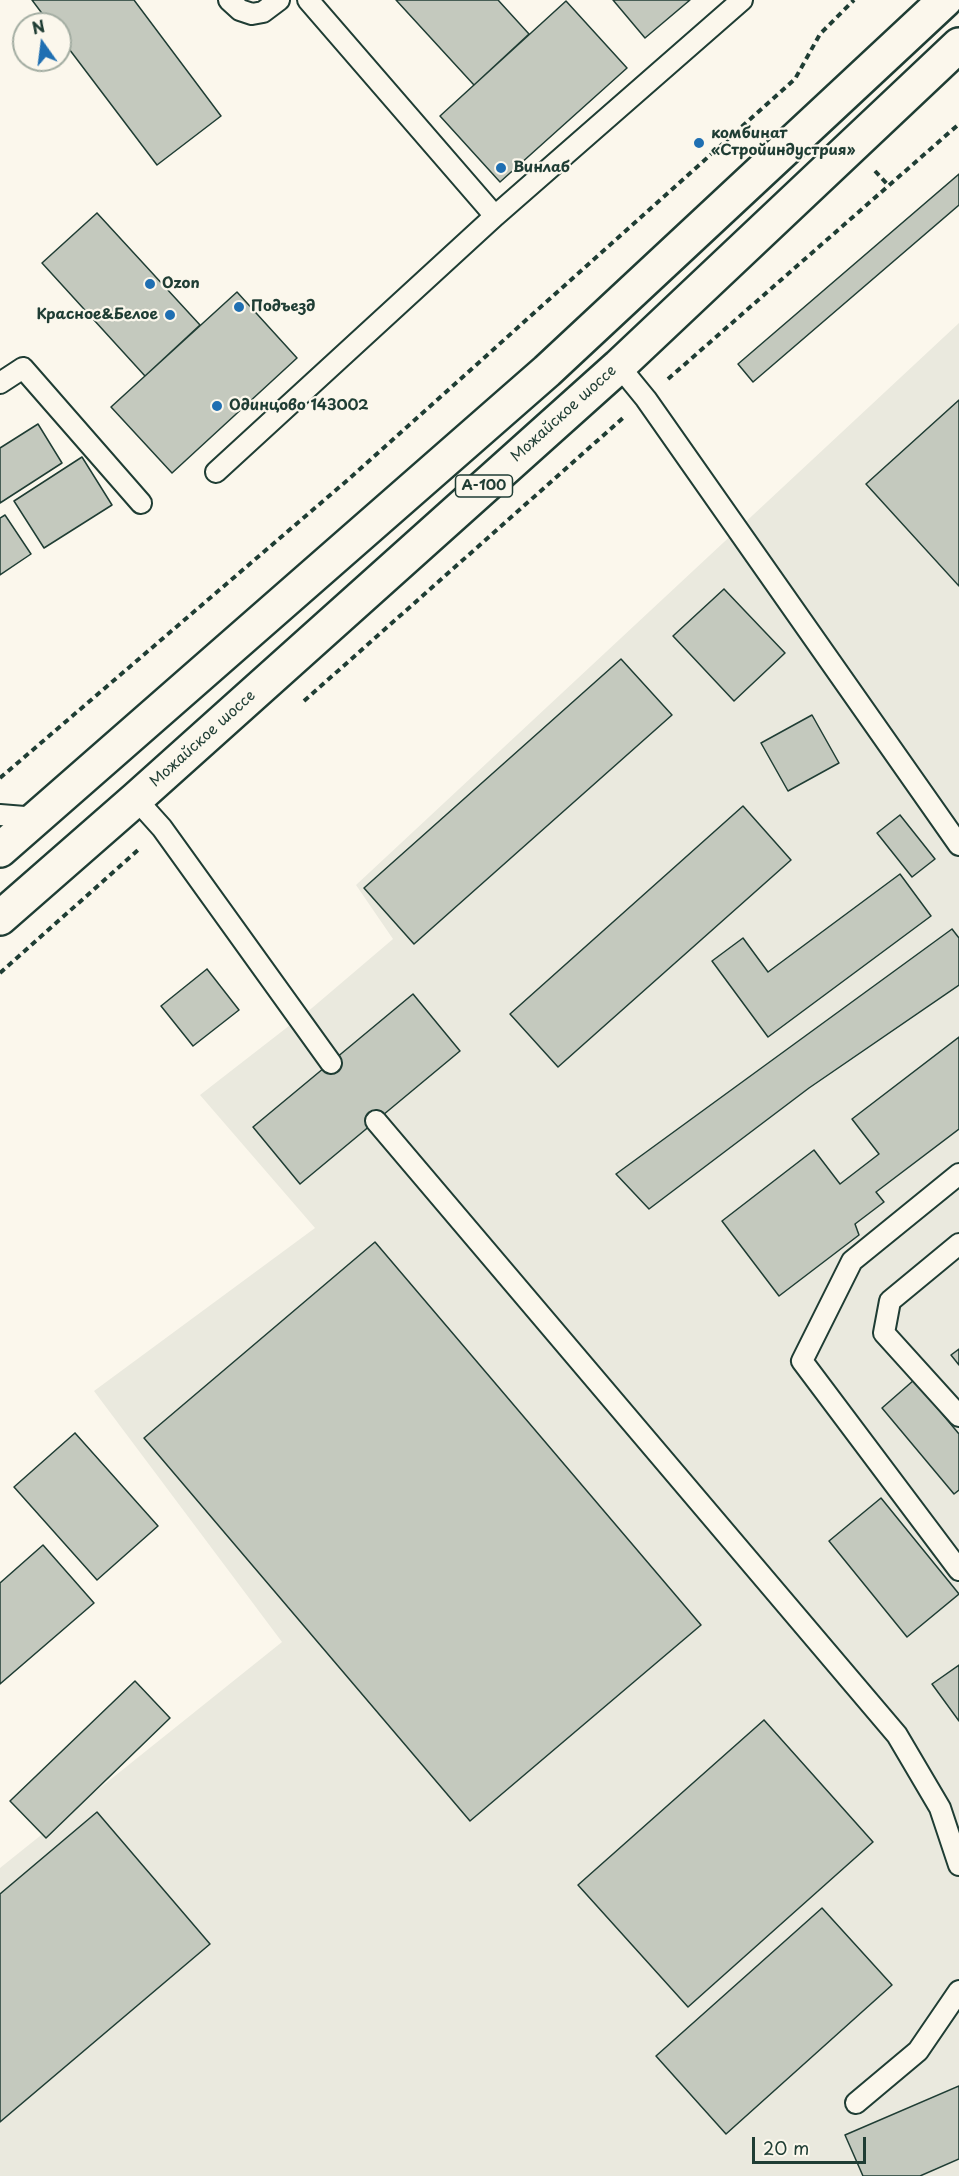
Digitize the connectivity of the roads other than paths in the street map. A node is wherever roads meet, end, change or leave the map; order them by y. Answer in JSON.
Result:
{"nodes":[{"id":1,"x":229,"y":0,"type":"edge"},
{"id":2,"x":279,"y":0,"type":"edge"},
{"id":3,"x":308,"y":0,"type":"edge"},
{"id":4,"x":742,"y":0,"type":"edge"},
{"id":5,"x":945,"y":0,"type":"edge"},
{"id":6,"x":959,"y":45,"type":"edge"},
{"id":7,"x":495,"y":216,"type":"junction"},
{"id":8,"x":619,"y":366,"type":"junction"},
{"id":9,"x":0,"y":383,"type":"edge"},
{"id":10,"x":216,"y":472,"type":"dead end"},
{"id":11,"x":141,"y":503,"type":"dead end"},
{"id":12,"x":136,"y":799,"type":"junction"},
{"id":13,"x":0,"y":815,"type":"edge"},
{"id":14,"x":37,"y":818,"type":"junction"},
{"id":15,"x":959,"y":845,"type":"edge"},
{"id":16,"x":0,"y":850,"type":"edge"},
{"id":17,"x":0,"y":918,"type":"edge"},
{"id":18,"x":331,"y":1063,"type":"dead end"},
{"id":19,"x":376,"y":1121,"type":"dead end"},
{"id":20,"x":959,"y":1174,"type":"edge"},
{"id":21,"x":959,"y":1244,"type":"edge"},
{"id":22,"x":959,"y":1416,"type":"edge"},
{"id":23,"x":959,"y":1570,"type":"edge"},
{"id":24,"x":959,"y":1865,"type":"edge"},
{"id":25,"x":959,"y":1991,"type":"edge"},
{"id":26,"x":856,"y":2103,"type":"dead end"}],
"edges":[{"from":1,"to":2,"type":"lane"},
{"from":3,"to":7,"type":"lane"},
{"from":4,"to":7,"type":"lane"},
{"from":5,"to":14,"type":"main road","number":"А-100"},
{"from":6,"to":8,"type":"main road","name":"Можайское шоссе","number":"А-100"},
{"from":7,"to":10,"type":"lane"},
{"from":8,"to":12,"type":"main road","name":"Можайское шоссе","number":"А-100"},
{"from":8,"to":15,"type":"lane"},
{"from":9,"to":11,"type":"lane"},
{"from":12,"to":17,"type":"main road","name":"Можайское шоссе","number":"А-100"},
{"from":12,"to":18,"type":"lane"},
{"from":13,"to":14,"type":"lane"},
{"from":14,"to":16,"type":"main road","number":"А-100"},
{"from":19,"to":24,"type":"lane"},
{"from":20,"to":23,"type":"lane"},
{"from":21,"to":22,"type":"lane"},
{"from":25,"to":26,"type":"lane"}]}
